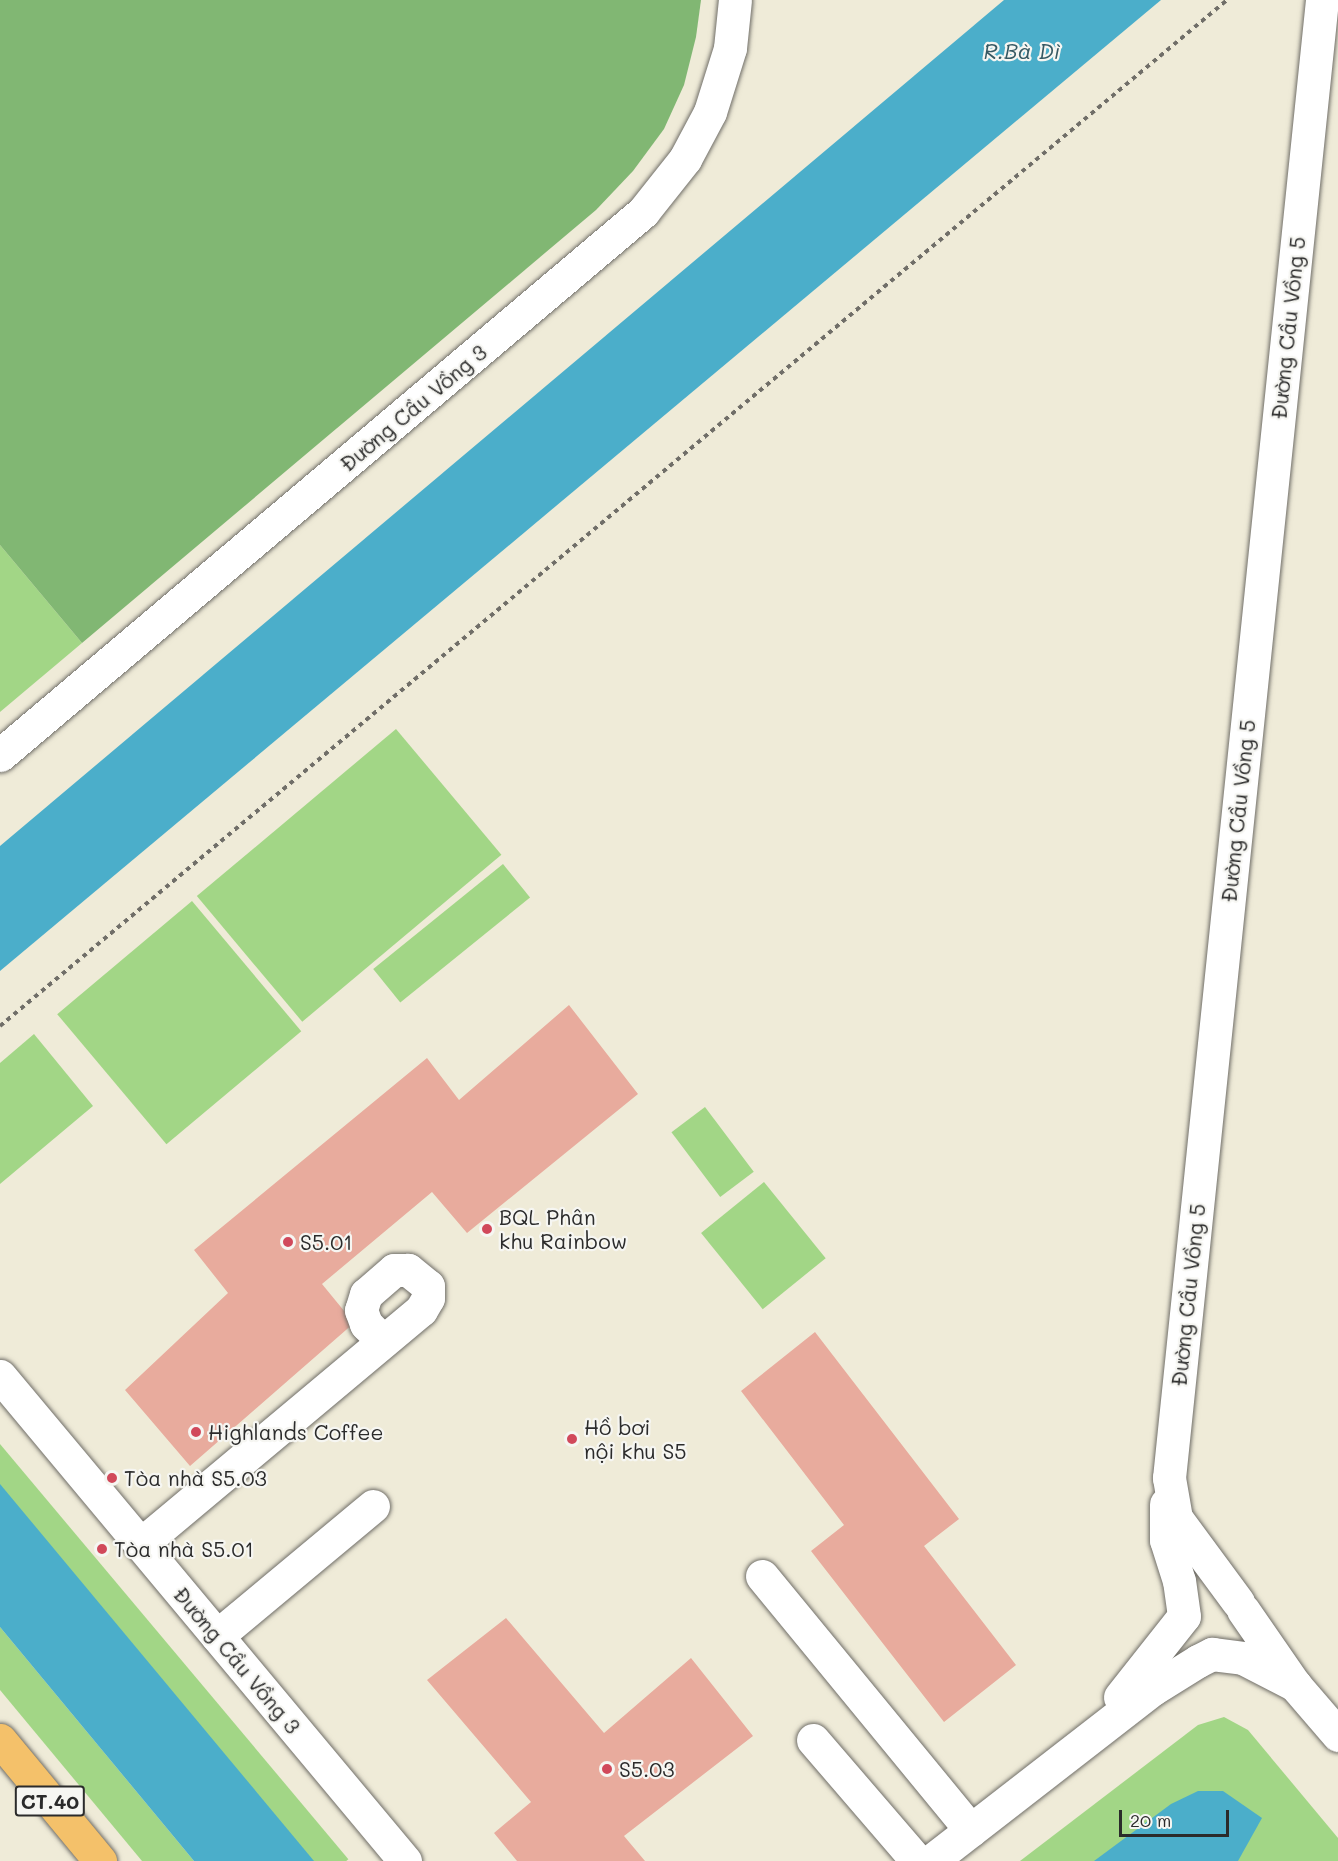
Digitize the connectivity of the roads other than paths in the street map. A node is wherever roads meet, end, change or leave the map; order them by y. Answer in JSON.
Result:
{"nodes":[{"id":1,"x":735,"y":0,"type":"edge"},
{"id":2,"x":1322,"y":0,"type":"edge"},
{"id":3,"x":0,"y":755,"type":"edge"},
{"id":4,"x":383,"y":1341,"type":"dead end"},
{"id":5,"x":0,"y":1376,"type":"edge"},
{"id":6,"x":1169,"y":1478,"type":"junction"},
{"id":7,"x":373,"y":1506,"type":"dead end"},
{"id":8,"x":141,"y":1544,"type":"junction"},
{"id":9,"x":762,"y":1576,"type":"dead end"},
{"id":10,"x":1240,"y":1606,"type":"junction"},
{"id":11,"x":1184,"y":1616,"type":"junction"},
{"id":12,"x":217,"y":1636,"type":"junction"},
{"id":13,"x":1212,"y":1654,"type":"junction"},
{"id":14,"x":1295,"y":1685,"type":"junction"},
{"id":15,"x":1338,"y":1735,"type":"edge"},
{"id":16,"x":0,"y":1740,"type":"edge"},
{"id":17,"x":813,"y":1740,"type":"dead end"},
{"id":18,"x":1044,"y":1773,"type":"junction"},
{"id":19,"x":971,"y":1830,"type":"junction"},
{"id":20,"x":100,"y":1861,"type":"edge"},
{"id":21,"x":405,"y":1861,"type":"edge"},
{"id":22,"x":917,"y":1861,"type":"edge"},
{"id":23,"x":932,"y":1861,"type":"edge"}],
"edges":[{"from":1,"to":3,"type":"street","name":"Đường Cầu Vồng 3"},
{"from":2,"to":6,"type":"street","name":"Đường Cầu Vồng 5"},
{"from":4,"to":8,"type":"street"},
{"from":5,"to":8,"type":"street","name":"Đường Cầu Vồng 3"},
{"from":6,"to":10,"type":"street","name":"Đường Cầu Vồng 5"},
{"from":6,"to":11,"type":"street"},
{"from":7,"to":12,"type":"street"},
{"from":8,"to":12,"type":"street","name":"Đường Cầu Vồng 3"},
{"from":9,"to":19,"type":"street"},
{"from":10,"to":11,"type":"street"},
{"from":10,"to":13,"type":"street"},
{"from":10,"to":14,"type":"street","name":"Đường Cầu Vồng 5"},
{"from":11,"to":13,"type":"street"},
{"from":11,"to":18,"type":"street"},
{"from":12,"to":21,"type":"street","name":"Đường Cầu Vồng 3"},
{"from":13,"to":14,"type":"street"},
{"from":13,"to":18,"type":"street"},
{"from":14,"to":15,"type":"street"},
{"from":16,"to":20,"type":"highway","number":"CT.40"},
{"from":17,"to":22,"type":"street"},
{"from":18,"to":19,"type":"street"},
{"from":19,"to":23,"type":"street"}]}
